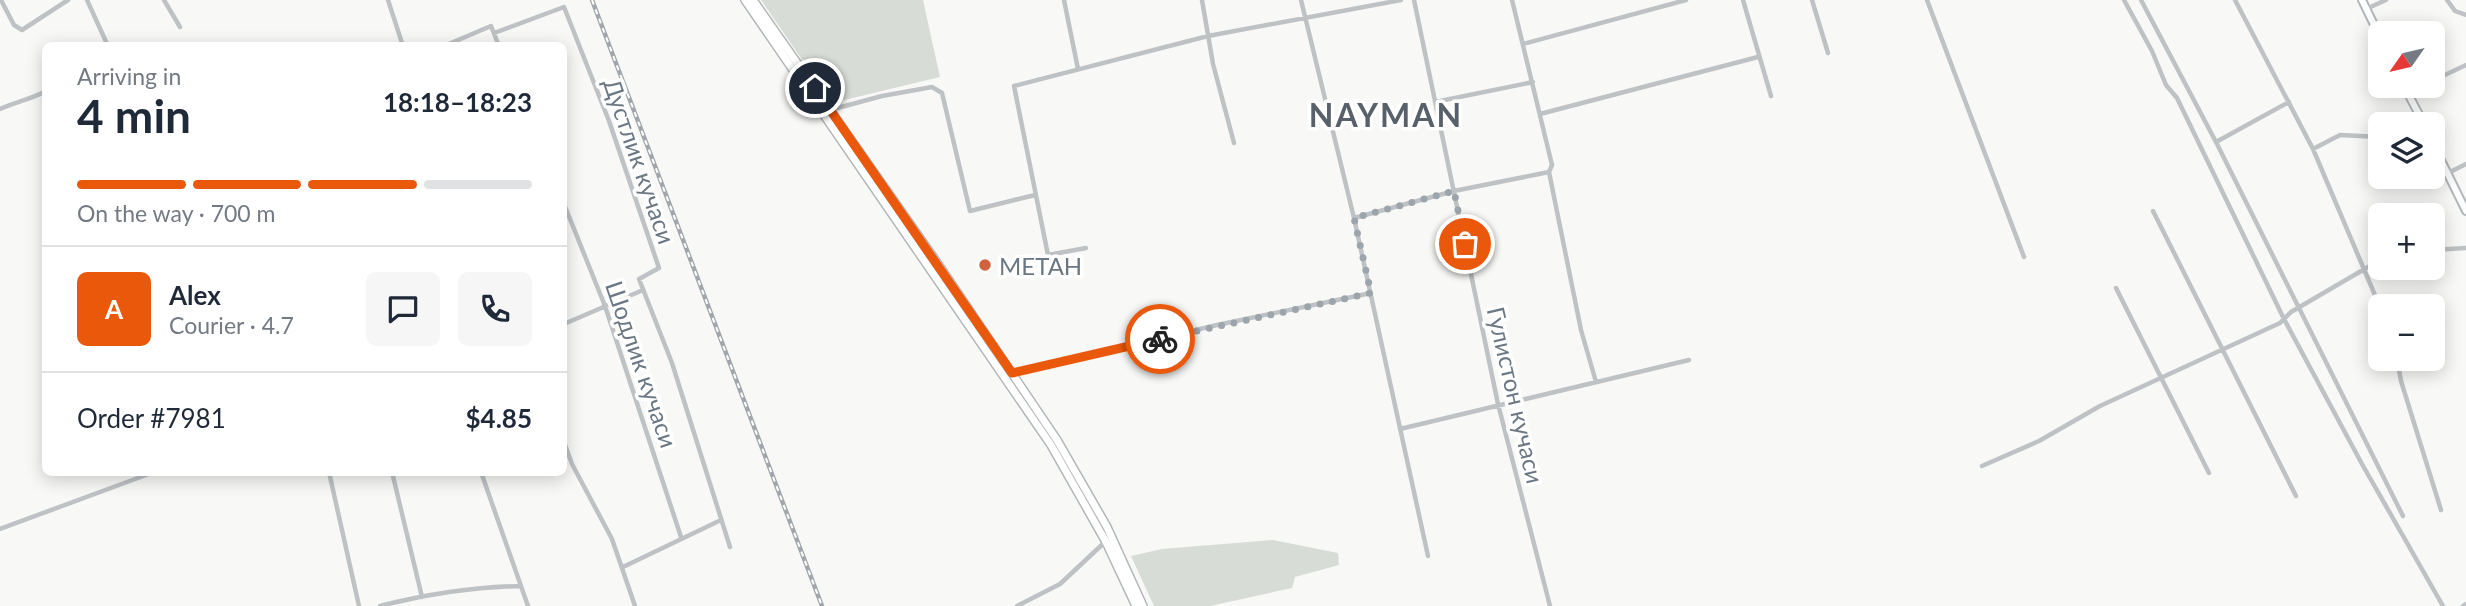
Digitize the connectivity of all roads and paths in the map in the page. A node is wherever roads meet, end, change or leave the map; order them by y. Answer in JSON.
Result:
{"nodes":[{"id":1,"x":1,"y":0,"type":"edge"},
{"id":2,"x":68,"y":0,"type":"edge"},
{"id":3,"x":87,"y":0,"type":"edge"},
{"id":4,"x":164,"y":0,"type":"edge"},
{"id":5,"x":388,"y":0,"type":"edge"},
{"id":6,"x":745,"y":0,"type":"edge"},
{"id":7,"x":753,"y":0,"type":"edge"},
{"id":8,"x":1064,"y":0,"type":"edge"},
{"id":9,"x":1202,"y":0,"type":"edge"},
{"id":10,"x":1301,"y":0,"type":"edge"},
{"id":11,"x":1401,"y":0,"type":"edge"},
{"id":12,"x":1414,"y":0,"type":"edge"},
{"id":13,"x":1512,"y":0,"type":"edge"},
{"id":14,"x":1686,"y":0,"type":"edge"},
{"id":15,"x":1743,"y":0,"type":"edge"},
{"id":16,"x":1812,"y":0,"type":"edge"},
{"id":17,"x":1927,"y":0,"type":"edge"},
{"id":18,"x":2124,"y":0,"type":"edge"},
{"id":19,"x":2141,"y":0,"type":"edge"},
{"id":20,"x":2235,"y":0,"type":"edge"},
{"id":21,"x":2362,"y":0,"type":"edge"},
{"id":22,"x":2386,"y":0,"type":"edge"},
{"id":23,"x":2447,"y":0,"type":"edge"},
{"id":24,"x":2366,"y":9,"type":"junction"},
{"id":25,"x":2466,"y":15,"type":"edge"},
{"id":26,"x":1306,"y":20,"type":"junction"},
{"id":27,"x":2372,"y":21,"type":"edge"},
{"id":28,"x":180,"y":27,"type":"dead end"},
{"id":29,"x":494,"y":33,"type":"junction"},
{"id":30,"x":1208,"y":36,"type":"junction"},
{"id":31,"x":106,"y":42,"type":"edge"},
{"id":32,"x":402,"y":42,"type":"edge"},
{"id":33,"x":453,"y":42,"type":"edge"},
{"id":34,"x":497,"y":42,"type":"edge"},
{"id":35,"x":1523,"y":44,"type":"junction"},
{"id":36,"x":1828,"y":53,"type":"dead end"},
{"id":37,"x":1758,"y":57,"type":"junction"},
{"id":38,"x":2466,"y":65,"type":"edge"},
{"id":39,"x":1078,"y":69,"type":"junction"},
{"id":40,"x":2445,"y":75,"type":"edge"},
{"id":41,"x":1533,"y":82,"type":"junction"},
{"id":42,"x":42,"y":93,"type":"edge"},
{"id":43,"x":1770,"y":96,"type":"dead end"},
{"id":44,"x":1435,"y":102,"type":"junction"},
{"id":45,"x":2289,"y":102,"type":"junction"},
{"id":46,"x":0,"y":109,"type":"edge"},
{"id":47,"x":831,"y":110,"type":"junction"},
{"id":48,"x":1540,"y":114,"type":"junction"},
{"id":49,"x":2368,"y":136,"type":"edge"},
{"id":50,"x":1234,"y":142,"type":"dead end"},
{"id":51,"x":2216,"y":142,"type":"junction"},
{"id":52,"x":857,"y":148,"type":"junction"},
{"id":53,"x":2313,"y":149,"type":"junction"},
{"id":54,"x":850,"y":154,"type":"junction"},
{"id":55,"x":2466,"y":164,"type":"edge"},
{"id":56,"x":2445,"y":167,"type":"edge"},
{"id":57,"x":1549,"y":172,"type":"junction"},
{"id":58,"x":2448,"y":173,"type":"junction"},
{"id":59,"x":1454,"y":191,"type":"junction"},
{"id":60,"x":1035,"y":195,"type":"junction"},
{"id":61,"x":567,"y":211,"type":"edge"},
{"id":62,"x":2153,"y":211,"type":"dead end"},
{"id":63,"x":2466,"y":211,"type":"edge"},
{"id":64,"x":1354,"y":218,"type":"junction"},
{"id":65,"x":1086,"y":248,"type":"dead end"},
{"id":66,"x":2466,"y":248,"type":"edge"},
{"id":67,"x":2445,"y":249,"type":"edge"},
{"id":68,"x":2024,"y":257,"type":"dead end"},
{"id":69,"x":2368,"y":268,"type":"edge"},
{"id":70,"x":2364,"y":270,"type":"junction"},
{"id":71,"x":2116,"y":288,"type":"dead end"},
{"id":72,"x":643,"y":289,"type":"junction"},
{"id":73,"x":1371,"y":293,"type":"junction"},
{"id":74,"x":2374,"y":294,"type":"edge"},
{"id":75,"x":605,"y":306,"type":"junction"},
{"id":76,"x":966,"y":307,"type":"junction"},
{"id":77,"x":2299,"y":307,"type":"junction"},
{"id":78,"x":958,"y":312,"type":"junction"},
{"id":79,"x":2284,"y":319,"type":"junction"},
{"id":80,"x":567,"y":323,"type":"edge"},
{"id":81,"x":2224,"y":350,"type":"junction"},
{"id":82,"x":1689,"y":360,"type":"dead end"},
{"id":83,"x":2399,"y":371,"type":"edge"},
{"id":84,"x":1012,"y":373,"type":"junction"},
{"id":85,"x":2162,"y":378,"type":"junction"},
{"id":86,"x":1596,"y":382,"type":"junction"},
{"id":87,"x":1498,"y":404,"type":"junction"},
{"id":88,"x":1400,"y":429,"type":"junction"},
{"id":89,"x":567,"y":450,"type":"edge"},
{"id":90,"x":1982,"y":466,"type":"dead end"},
{"id":91,"x":2209,"y":473,"type":"dead end"},
{"id":92,"x":143,"y":476,"type":"edge"},
{"id":93,"x":330,"y":476,"type":"edge"},
{"id":94,"x":392,"y":476,"type":"edge"},
{"id":95,"x":482,"y":476,"type":"edge"},
{"id":96,"x":2296,"y":496,"type":"dead end"},
{"id":97,"x":2441,"y":510,"type":"dead end"},
{"id":98,"x":2403,"y":516,"type":"dead end"},
{"id":99,"x":721,"y":520,"type":"junction"},
{"id":100,"x":0,"y":529,"type":"edge"},
{"id":101,"x":681,"y":537,"type":"junction"},
{"id":102,"x":1106,"y":542,"type":"junction"},
{"id":103,"x":730,"y":547,"type":"dead end"},
{"id":104,"x":1428,"y":556,"type":"dead end"},
{"id":105,"x":623,"y":566,"type":"junction"},
{"id":106,"x":521,"y":586,"type":"junction"},
{"id":107,"x":415,"y":597,"type":"junction"},
{"id":108,"x":422,"y":597,"type":"junction"},
{"id":109,"x":359,"y":606,"type":"edge"},
{"id":110,"x":380,"y":606,"type":"edge"},
{"id":111,"x":417,"y":606,"type":"edge"},
{"id":112,"x":528,"y":606,"type":"edge"},
{"id":113,"x":635,"y":606,"type":"edge"},
{"id":114,"x":1017,"y":606,"type":"edge"},
{"id":115,"x":1136,"y":606,"type":"edge"},
{"id":116,"x":1143,"y":606,"type":"edge"},
{"id":117,"x":1550,"y":606,"type":"edge"},
{"id":118,"x":2443,"y":606,"type":"edge"}],
"edges":[{"from":1,"to":2,"type":"street"},
{"from":3,"to":31,"type":"street"},
{"from":4,"to":28,"type":"street"},
{"from":5,"to":32,"type":"street"},
{"from":6,"to":54,"type":"main road"},
{"from":7,"to":47,"type":"main road"},
{"from":8,"to":39,"type":"street"},
{"from":9,"to":30,"type":"street"},
{"from":10,"to":26,"type":"street"},
{"from":11,"to":26,"type":"street"},
{"from":12,"to":44,"type":"street","name":"Гулистон кучаси"},
{"from":13,"to":35,"type":"street"},
{"from":14,"to":35,"type":"street"},
{"from":15,"to":37,"type":"street"},
{"from":16,"to":36,"type":"street"},
{"from":17,"to":68,"type":"street"},
{"from":18,"to":79,"type":"street"},
{"from":19,"to":51,"type":"street"},
{"from":20,"to":45,"type":"street"},
{"from":21,"to":24,"type":"main road"},
{"from":22,"to":24,"type":"street"},
{"from":23,"to":25,"type":"street"},
{"from":24,"to":27,"type":"main road"},
{"from":26,"to":30,"type":"street"},
{"from":26,"to":64,"type":"street"},
{"from":29,"to":33,"type":"street"},
{"from":29,"to":34,"type":"street"},
{"from":29,"to":72,"type":"street","name":"Дустлик кучаси"},
{"from":30,"to":39,"type":"street"},
{"from":30,"to":50,"type":"street"},
{"from":35,"to":41,"type":"street"},
{"from":37,"to":43,"type":"street"},
{"from":37,"to":48,"type":"street"},
{"from":38,"to":40,"type":"street"},
{"from":39,"to":60,"type":"street"},
{"from":41,"to":44,"type":"street"},
{"from":41,"to":48,"type":"street"},
{"from":42,"to":46,"type":"street"},
{"from":44,"to":59,"type":"street","name":"Гулистон кучаси"},
{"from":45,"to":51,"type":"street"},
{"from":45,"to":53,"type":"street"},
{"from":47,"to":52,"type":"main road"},
{"from":47,"to":60,"type":"street"},
{"from":48,"to":57,"type":"street"},
{"from":49,"to":53,"type":"street"},
{"from":51,"to":77,"type":"street"},
{"from":52,"to":54,"type":"main road"},
{"from":52,"to":76,"type":"main road"},
{"from":53,"to":70,"type":"street"},
{"from":54,"to":78,"type":"main road"},
{"from":55,"to":58,"type":"street"},
{"from":56,"to":58,"type":"main road"},
{"from":57,"to":59,"type":"street"},
{"from":57,"to":86,"type":"street"},
{"from":58,"to":63,"type":"main road"},
{"from":59,"to":64,"type":"street"},
{"from":59,"to":87,"type":"street","name":"Гулистон кучаси"},
{"from":60,"to":65,"type":"street"},
{"from":61,"to":75,"type":"street","name":"Шодлик кучаси"},
{"from":62,"to":81,"type":"street"},
{"from":64,"to":73,"type":"street"},
{"from":66,"to":67,"type":"street"},
{"from":69,"to":70,"type":"street"},
{"from":70,"to":74,"type":"street"},
{"from":70,"to":77,"type":"street"},
{"from":71,"to":85,"type":"street"},
{"from":72,"to":75,"type":"street"},
{"from":72,"to":99,"type":"street"},
{"from":73,"to":84,"type":"street"},
{"from":73,"to":88,"type":"street"},
{"from":75,"to":80,"type":"street"},
{"from":75,"to":101,"type":"street","name":"Шодлик кучаси"},
{"from":76,"to":78,"type":"main road"},
{"from":76,"to":84,"type":"main road"},
{"from":77,"to":79,"type":"street"},
{"from":77,"to":98,"type":"street"},
{"from":78,"to":102,"type":"main road"},
{"from":79,"to":81,"type":"street"},
{"from":79,"to":118,"type":"street"},
{"from":81,"to":85,"type":"street"},
{"from":81,"to":96,"type":"street"},
{"from":82,"to":86,"type":"street"},
{"from":83,"to":97,"type":"street"},
{"from":84,"to":116,"type":"main road"},
{"from":85,"to":90,"type":"street"},
{"from":85,"to":91,"type":"street"},
{"from":86,"to":87,"type":"street"},
{"from":87,"to":88,"type":"street"},
{"from":87,"to":117,"type":"street","name":"Гулистон кучаси"},
{"from":88,"to":104,"type":"street"},
{"from":89,"to":105,"type":"street"},
{"from":92,"to":100,"type":"street"},
{"from":93,"to":109,"type":"street"},
{"from":94,"to":108,"type":"street"},
{"from":95,"to":106,"type":"street"},
{"from":99,"to":101,"type":"street"},
{"from":99,"to":103,"type":"street"},
{"from":101,"to":105,"type":"street"},
{"from":102,"to":114,"type":"street"},
{"from":102,"to":115,"type":"main road"},
{"from":105,"to":113,"type":"street"},
{"from":106,"to":108,"type":"street"},
{"from":106,"to":112,"type":"street"},
{"from":107,"to":108,"type":"street"},
{"from":107,"to":110,"type":"street"},
{"from":107,"to":111,"type":"street"}]}
